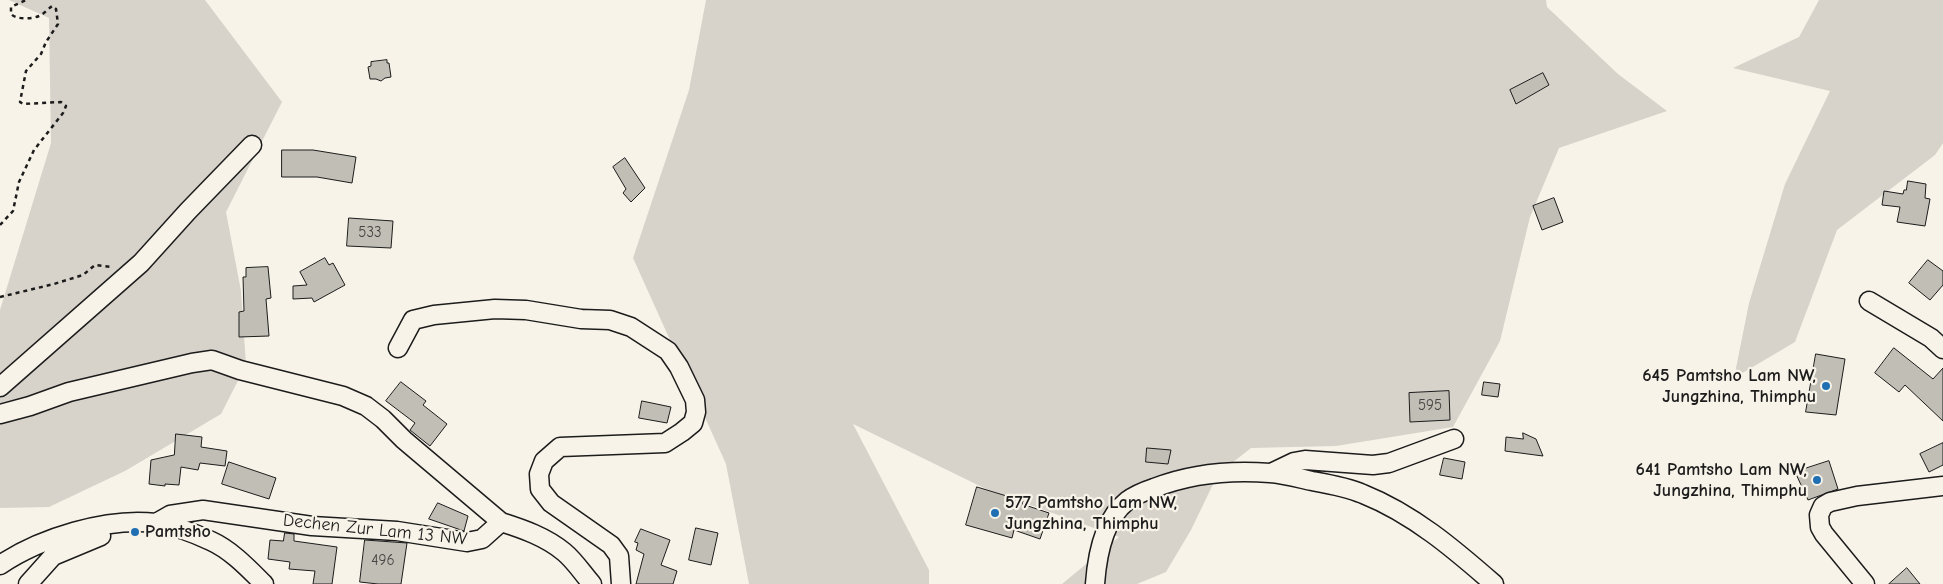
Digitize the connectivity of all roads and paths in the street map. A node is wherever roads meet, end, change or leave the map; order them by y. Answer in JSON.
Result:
{"nodes":[{"id":1,"x":26,"y":0,"type":"edge"},
{"id":2,"x":252,"y":145,"type":"dead end"},
{"id":3,"x":0,"y":225,"type":"edge"},
{"id":4,"x":134,"y":270,"type":"junction"},
{"id":5,"x":0,"y":296,"type":"edge"},
{"id":6,"x":1869,"y":301,"type":"dead end"},
{"id":7,"x":398,"y":348,"type":"dead end"},
{"id":8,"x":1943,"y":349,"type":"edge"},
{"id":9,"x":0,"y":387,"type":"edge"},
{"id":10,"x":0,"y":414,"type":"edge"},
{"id":11,"x":1454,"y":439,"type":"dead end"},
{"id":12,"x":1271,"y":473,"type":"junction"},
{"id":13,"x":1943,"y":486,"type":"edge"},
{"id":14,"x":501,"y":522,"type":"junction"},
{"id":15,"x":137,"y":523,"type":"junction"},
{"id":16,"x":156,"y":523,"type":"junction"},
{"id":17,"x":0,"y":565,"type":"edge"},
{"id":18,"x":28,"y":584,"type":"edge"},
{"id":19,"x":264,"y":584,"type":"edge"},
{"id":20,"x":592,"y":584,"type":"edge"},
{"id":21,"x":621,"y":584,"type":"edge"},
{"id":22,"x":1095,"y":584,"type":"edge"},
{"id":23,"x":1494,"y":584,"type":"edge"},
{"id":24,"x":1865,"y":584,"type":"edge"}],
"edges":[{"from":1,"to":3,"type":"path"},
{"from":2,"to":4,"type":"street"},
{"from":4,"to":5,"type":"path"},
{"from":4,"to":9,"type":"street"},
{"from":6,"to":8,"type":"street"},
{"from":7,"to":21,"type":"street"},
{"from":10,"to":14,"type":"street","name":"Dechen Zur Lam 13 NW"},
{"from":11,"to":12,"type":"street"},
{"from":12,"to":22,"type":"street"},
{"from":12,"to":23,"type":"street"},
{"from":13,"to":24,"type":"street"},
{"from":14,"to":16,"type":"street","name":"Dechen Zur Lam 13 NW"},
{"from":14,"to":20,"type":"street"},
{"from":15,"to":16,"type":"street"},
{"from":15,"to":17,"type":"street"},
{"from":15,"to":18,"type":"street"},
{"from":16,"to":19,"type":"street"}]}
